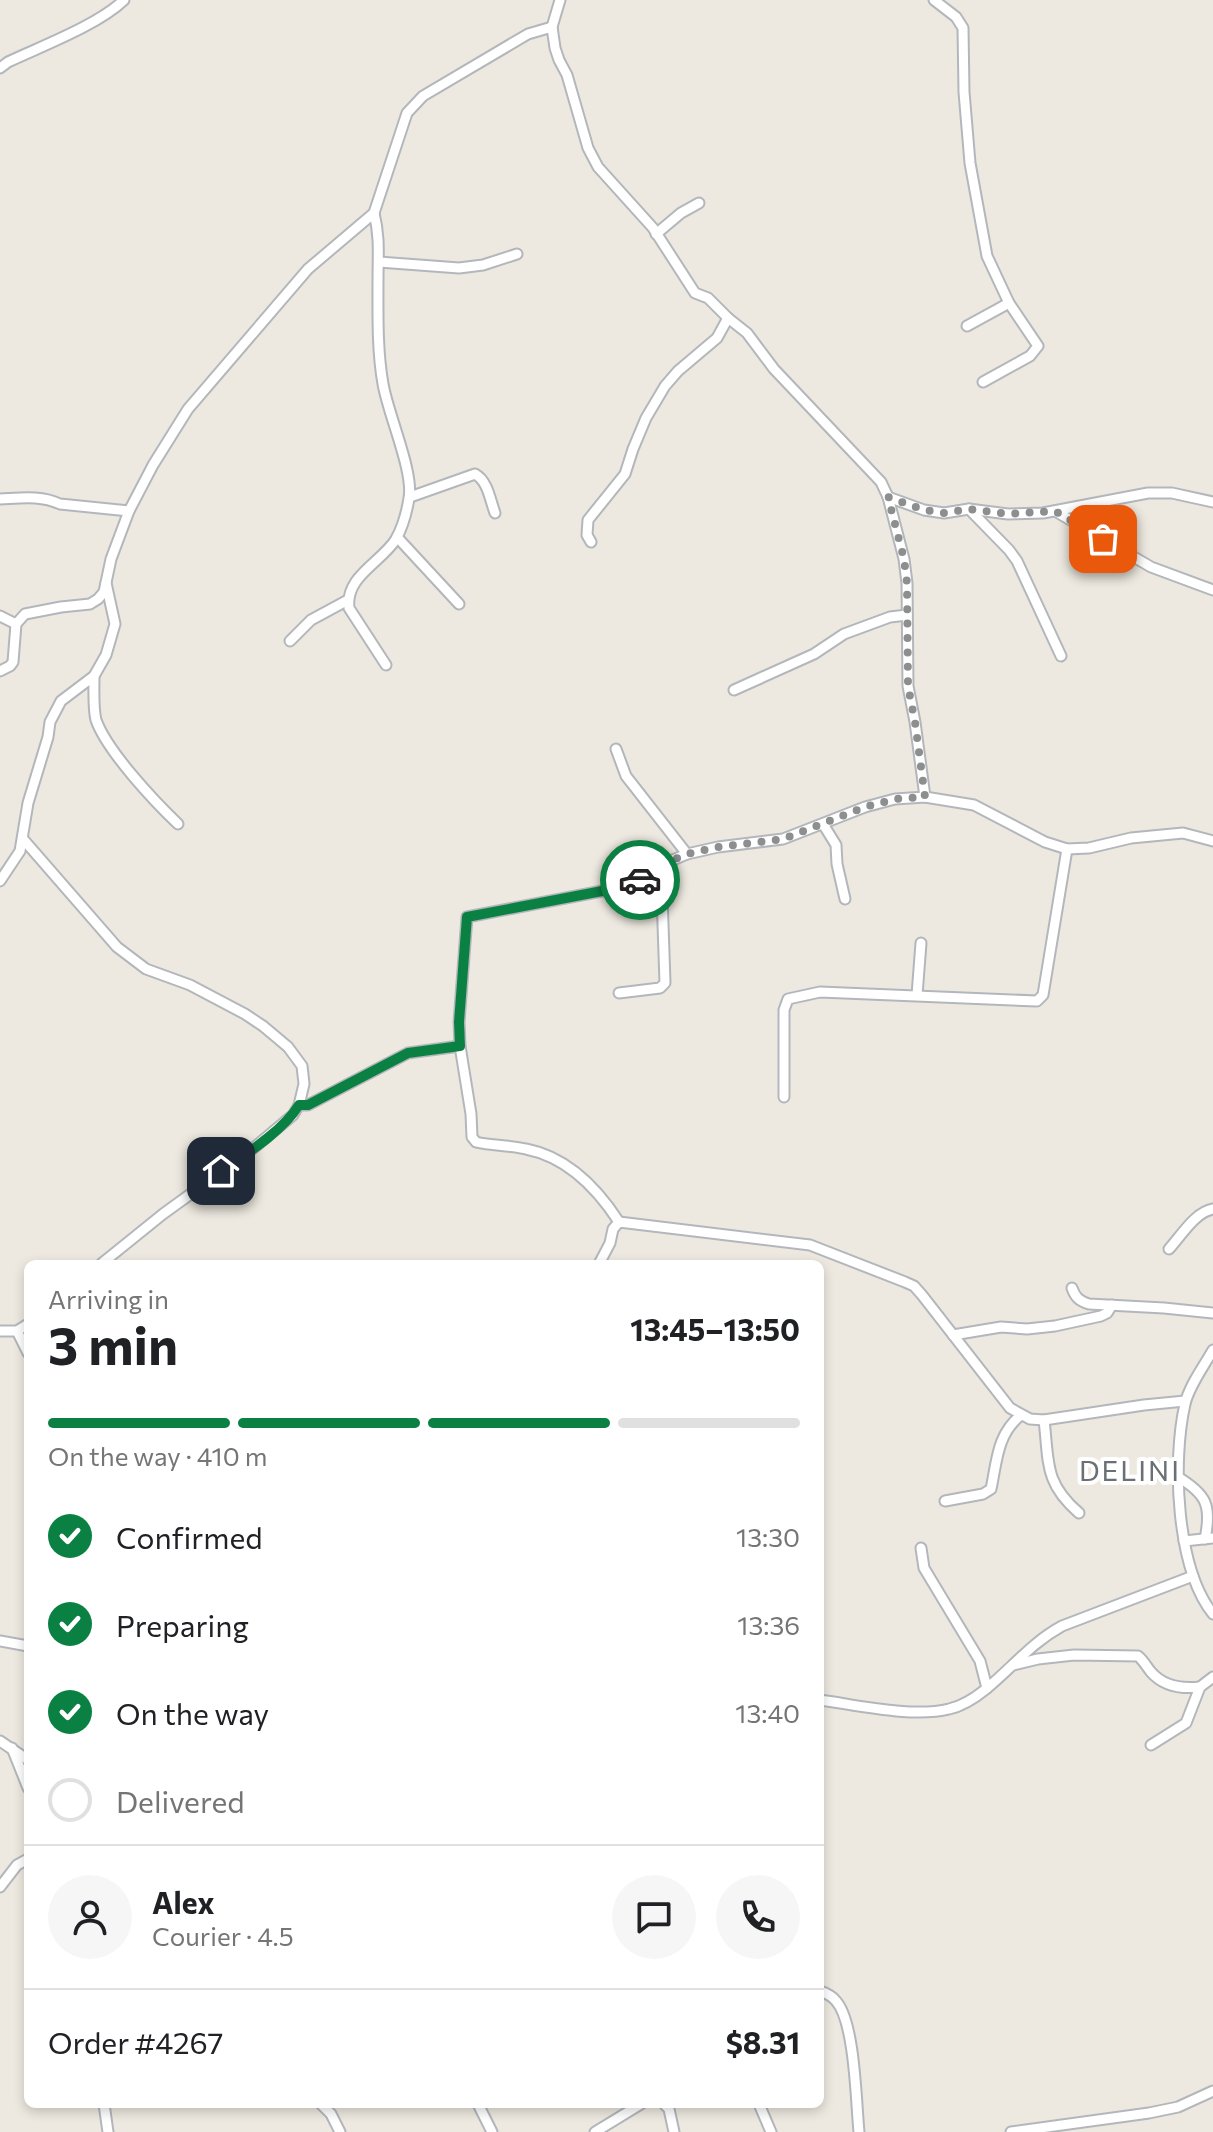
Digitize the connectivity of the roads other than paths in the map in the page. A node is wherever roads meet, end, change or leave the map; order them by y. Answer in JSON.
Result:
{"nodes":[{"id":1,"x":124,"y":0,"type":"edge"},
{"id":2,"x":560,"y":0,"type":"edge"},
{"id":3,"x":934,"y":0,"type":"edge"},
{"id":4,"x":552,"y":27,"type":"junction"},
{"id":5,"x":0,"y":68,"type":"edge"},
{"id":6,"x":699,"y":203,"type":"dead end"},
{"id":7,"x":374,"y":213,"type":"junction"},
{"id":8,"x":656,"y":234,"type":"junction"},
{"id":9,"x":517,"y":254,"type":"dead end"},
{"id":10,"x":379,"y":262,"type":"junction"},
{"id":11,"x":1009,"y":303,"type":"junction"},
{"id":12,"x":728,"y":318,"type":"junction"},
{"id":13,"x":967,"y":326,"type":"dead end"},
{"id":14,"x":983,"y":382,"type":"dead end"},
{"id":15,"x":410,"y":497,"type":"junction"},
{"id":16,"x":888,"y":497,"type":"junction"},
{"id":17,"x":0,"y":499,"type":"edge"},
{"id":18,"x":1213,"y":502,"type":"edge"},
{"id":19,"x":969,"y":509,"type":"junction"},
{"id":20,"x":129,"y":511,"type":"junction"},
{"id":21,"x":1055,"y":511,"type":"junction"},
{"id":22,"x":495,"y":513,"type":"dead end"},
{"id":23,"x":397,"y":537,"type":"junction"},
{"id":24,"x":591,"y":542,"type":"dead end"},
{"id":25,"x":106,"y":583,"type":"junction"},
{"id":26,"x":1213,"y":590,"type":"edge"},
{"id":27,"x":348,"y":600,"type":"junction"},
{"id":28,"x":459,"y":604,"type":"dead end"},
{"id":29,"x":907,"y":615,"type":"junction"},
{"id":30,"x":0,"y":616,"type":"edge"},
{"id":31,"x":16,"y":624,"type":"junction"},
{"id":32,"x":290,"y":641,"type":"dead end"},
{"id":33,"x":1061,"y":656,"type":"dead end"},
{"id":34,"x":386,"y":665,"type":"dead end"},
{"id":35,"x":0,"y":671,"type":"edge"},
{"id":36,"x":94,"y":676,"type":"junction"},
{"id":37,"x":734,"y":690,"type":"dead end"},
{"id":38,"x":616,"y":749,"type":"dead end"},
{"id":39,"x":925,"y":797,"type":"junction"},
{"id":40,"x":178,"y":824,"type":"dead end"},
{"id":41,"x":823,"y":824,"type":"junction"},
{"id":42,"x":23,"y":839,"type":"junction"},
{"id":43,"x":1213,"y":841,"type":"edge"},
{"id":44,"x":1067,"y":849,"type":"junction"},
{"id":45,"x":687,"y":854,"type":"junction"},
{"id":46,"x":661,"y":865,"type":"junction"},
{"id":47,"x":0,"y":881,"type":"edge"},
{"id":48,"x":845,"y":899,"type":"dead end"},
{"id":49,"x":921,"y":943,"type":"dead end"},
{"id":50,"x":619,"y":993,"type":"dead end"},
{"id":51,"x":917,"y":995,"type":"junction"},
{"id":52,"x":460,"y":1046,"type":"junction"},
{"id":53,"x":784,"y":1097,"type":"dead end"},
{"id":54,"x":299,"y":1105,"type":"junction"},
{"id":55,"x":1213,"y":1209,"type":"edge"},
{"id":56,"x":619,"y":1222,"type":"junction"},
{"id":57,"x":1169,"y":1249,"type":"dead end"},
{"id":58,"x":106,"y":1260,"type":"edge"},
{"id":59,"x":601,"y":1260,"type":"edge"},
{"id":60,"x":1072,"y":1288,"type":"dead end"},
{"id":61,"x":1112,"y":1305,"type":"junction"},
{"id":62,"x":1213,"y":1313,"type":"edge"},
{"id":63,"x":24,"y":1327,"type":"edge"},
{"id":64,"x":0,"y":1331,"type":"edge"},
{"id":65,"x":17,"y":1331,"type":"junction"},
{"id":66,"x":953,"y":1335,"type":"junction"},
{"id":67,"x":24,"y":1345,"type":"edge"},
{"id":68,"x":1213,"y":1350,"type":"edge"},
{"id":69,"x":1185,"y":1401,"type":"junction"},
{"id":70,"x":1021,"y":1415,"type":"junction"},
{"id":71,"x":1044,"y":1420,"type":"junction"},
{"id":72,"x":1178,"y":1477,"type":"junction"},
{"id":73,"x":945,"y":1501,"type":"dead end"},
{"id":74,"x":1079,"y":1513,"type":"dead end"},
{"id":75,"x":1209,"y":1538,"type":"edge"},
{"id":76,"x":1184,"y":1541,"type":"junction"},
{"id":77,"x":921,"y":1548,"type":"dead end"},
{"id":78,"x":1193,"y":1576,"type":"junction"},
{"id":79,"x":1213,"y":1614,"type":"edge"},
{"id":80,"x":0,"y":1641,"type":"edge"},
{"id":81,"x":24,"y":1645,"type":"edge"},
{"id":82,"x":1012,"y":1665,"type":"junction"},
{"id":83,"x":1213,"y":1677,"type":"edge"},
{"id":84,"x":1200,"y":1687,"type":"junction"},
{"id":85,"x":987,"y":1688,"type":"junction"},
{"id":86,"x":824,"y":1700,"type":"edge"},
{"id":87,"x":0,"y":1741,"type":"edge"},
{"id":88,"x":1151,"y":1745,"type":"dead end"},
{"id":89,"x":12,"y":1748,"type":"junction"},
{"id":90,"x":24,"y":1757,"type":"edge"},
{"id":91,"x":24,"y":1778,"type":"edge"},
{"id":92,"x":24,"y":1861,"type":"edge"},
{"id":93,"x":0,"y":1887,"type":"edge"},
{"id":94,"x":824,"y":1992,"type":"edge"},
{"id":95,"x":1213,"y":2091,"type":"edge"},
{"id":96,"x":105,"y":2108,"type":"edge"},
{"id":97,"x":325,"y":2108,"type":"edge"},
{"id":98,"x":480,"y":2108,"type":"edge"},
{"id":99,"x":634,"y":2108,"type":"edge"},
{"id":100,"x":668,"y":2108,"type":"edge"},
{"id":101,"x":761,"y":2108,"type":"edge"},
{"id":102,"x":1026,"y":2131,"type":"edge"},
{"id":103,"x":108,"y":2132,"type":"edge"},
{"id":104,"x":340,"y":2132,"type":"edge"},
{"id":105,"x":492,"y":2132,"type":"edge"},
{"id":106,"x":595,"y":2132,"type":"edge"},
{"id":107,"x":674,"y":2132,"type":"edge"},
{"id":108,"x":771,"y":2132,"type":"edge"},
{"id":109,"x":859,"y":2132,"type":"edge"},
{"id":110,"x":1011,"y":2132,"type":"edge"}],
"edges":[{"from":1,"to":5,"type":"street"},
{"from":2,"to":4,"type":"street"},
{"from":3,"to":11,"type":"street"},
{"from":4,"to":7,"type":"street"},
{"from":4,"to":8,"type":"street"},
{"from":6,"to":8,"type":"street"},
{"from":7,"to":10,"type":"street"},
{"from":7,"to":20,"type":"street"},
{"from":8,"to":12,"type":"street"},
{"from":9,"to":10,"type":"street"},
{"from":10,"to":15,"type":"street"},
{"from":11,"to":13,"type":"street"},
{"from":11,"to":14,"type":"street"},
{"from":12,"to":16,"type":"street"},
{"from":12,"to":24,"type":"street"},
{"from":15,"to":22,"type":"street"},
{"from":15,"to":23,"type":"street"},
{"from":16,"to":19,"type":"street"},
{"from":16,"to":29,"type":"street"},
{"from":17,"to":20,"type":"street"},
{"from":18,"to":21,"type":"street"},
{"from":19,"to":21,"type":"street"},
{"from":19,"to":33,"type":"street"},
{"from":20,"to":25,"type":"street"},
{"from":21,"to":26,"type":"street"},
{"from":23,"to":27,"type":"street"},
{"from":23,"to":28,"type":"street"},
{"from":25,"to":31,"type":"street"},
{"from":25,"to":36,"type":"street"},
{"from":27,"to":32,"type":"street"},
{"from":27,"to":34,"type":"street"},
{"from":29,"to":37,"type":"street"},
{"from":29,"to":39,"type":"street"},
{"from":30,"to":31,"type":"street"},
{"from":31,"to":35,"type":"street"},
{"from":36,"to":40,"type":"street"},
{"from":36,"to":42,"type":"street"},
{"from":38,"to":45,"type":"street"},
{"from":39,"to":41,"type":"street"},
{"from":39,"to":44,"type":"street"},
{"from":41,"to":45,"type":"street"},
{"from":41,"to":48,"type":"street"},
{"from":42,"to":47,"type":"street"},
{"from":42,"to":54,"type":"street"},
{"from":43,"to":44,"type":"street"},
{"from":44,"to":51,"type":"street"},
{"from":45,"to":46,"type":"street"},
{"from":46,"to":50,"type":"street"},
{"from":46,"to":52,"type":"street"},
{"from":49,"to":51,"type":"street"},
{"from":51,"to":53,"type":"street"},
{"from":52,"to":54,"type":"street"},
{"from":52,"to":56,"type":"street"},
{"from":54,"to":58,"type":"street"},
{"from":55,"to":57,"type":"street"},
{"from":56,"to":59,"type":"street"},
{"from":56,"to":66,"type":"street"},
{"from":60,"to":61,"type":"street"},
{"from":61,"to":62,"type":"street"},
{"from":61,"to":66,"type":"street"},
{"from":63,"to":65,"type":"street"},
{"from":64,"to":65,"type":"street"},
{"from":65,"to":67,"type":"street"},
{"from":66,"to":70,"type":"street"},
{"from":68,"to":69,"type":"street"},
{"from":69,"to":71,"type":"street"},
{"from":69,"to":72,"type":"street"},
{"from":70,"to":71,"type":"street"},
{"from":70,"to":73,"type":"street"},
{"from":71,"to":74,"type":"street"},
{"from":72,"to":75,"type":"street"},
{"from":72,"to":76,"type":"street"},
{"from":75,"to":76,"type":"street"},
{"from":76,"to":78,"type":"street"},
{"from":77,"to":85,"type":"street"},
{"from":78,"to":79,"type":"street"},
{"from":78,"to":82,"type":"street"},
{"from":80,"to":81,"type":"street"},
{"from":82,"to":84,"type":"street"},
{"from":82,"to":85,"type":"street"},
{"from":83,"to":84,"type":"street"},
{"from":84,"to":88,"type":"street"},
{"from":85,"to":86,"type":"street"},
{"from":87,"to":89,"type":"street"},
{"from":89,"to":90,"type":"street"},
{"from":89,"to":91,"type":"street"},
{"from":92,"to":93,"type":"street"},
{"from":94,"to":109,"type":"street"},
{"from":95,"to":102,"type":"street"},
{"from":96,"to":103,"type":"street"},
{"from":97,"to":104,"type":"street"},
{"from":98,"to":105,"type":"street"},
{"from":99,"to":106,"type":"street"},
{"from":100,"to":107,"type":"street"},
{"from":101,"to":108,"type":"street"},
{"from":102,"to":110,"type":"street"}]}
